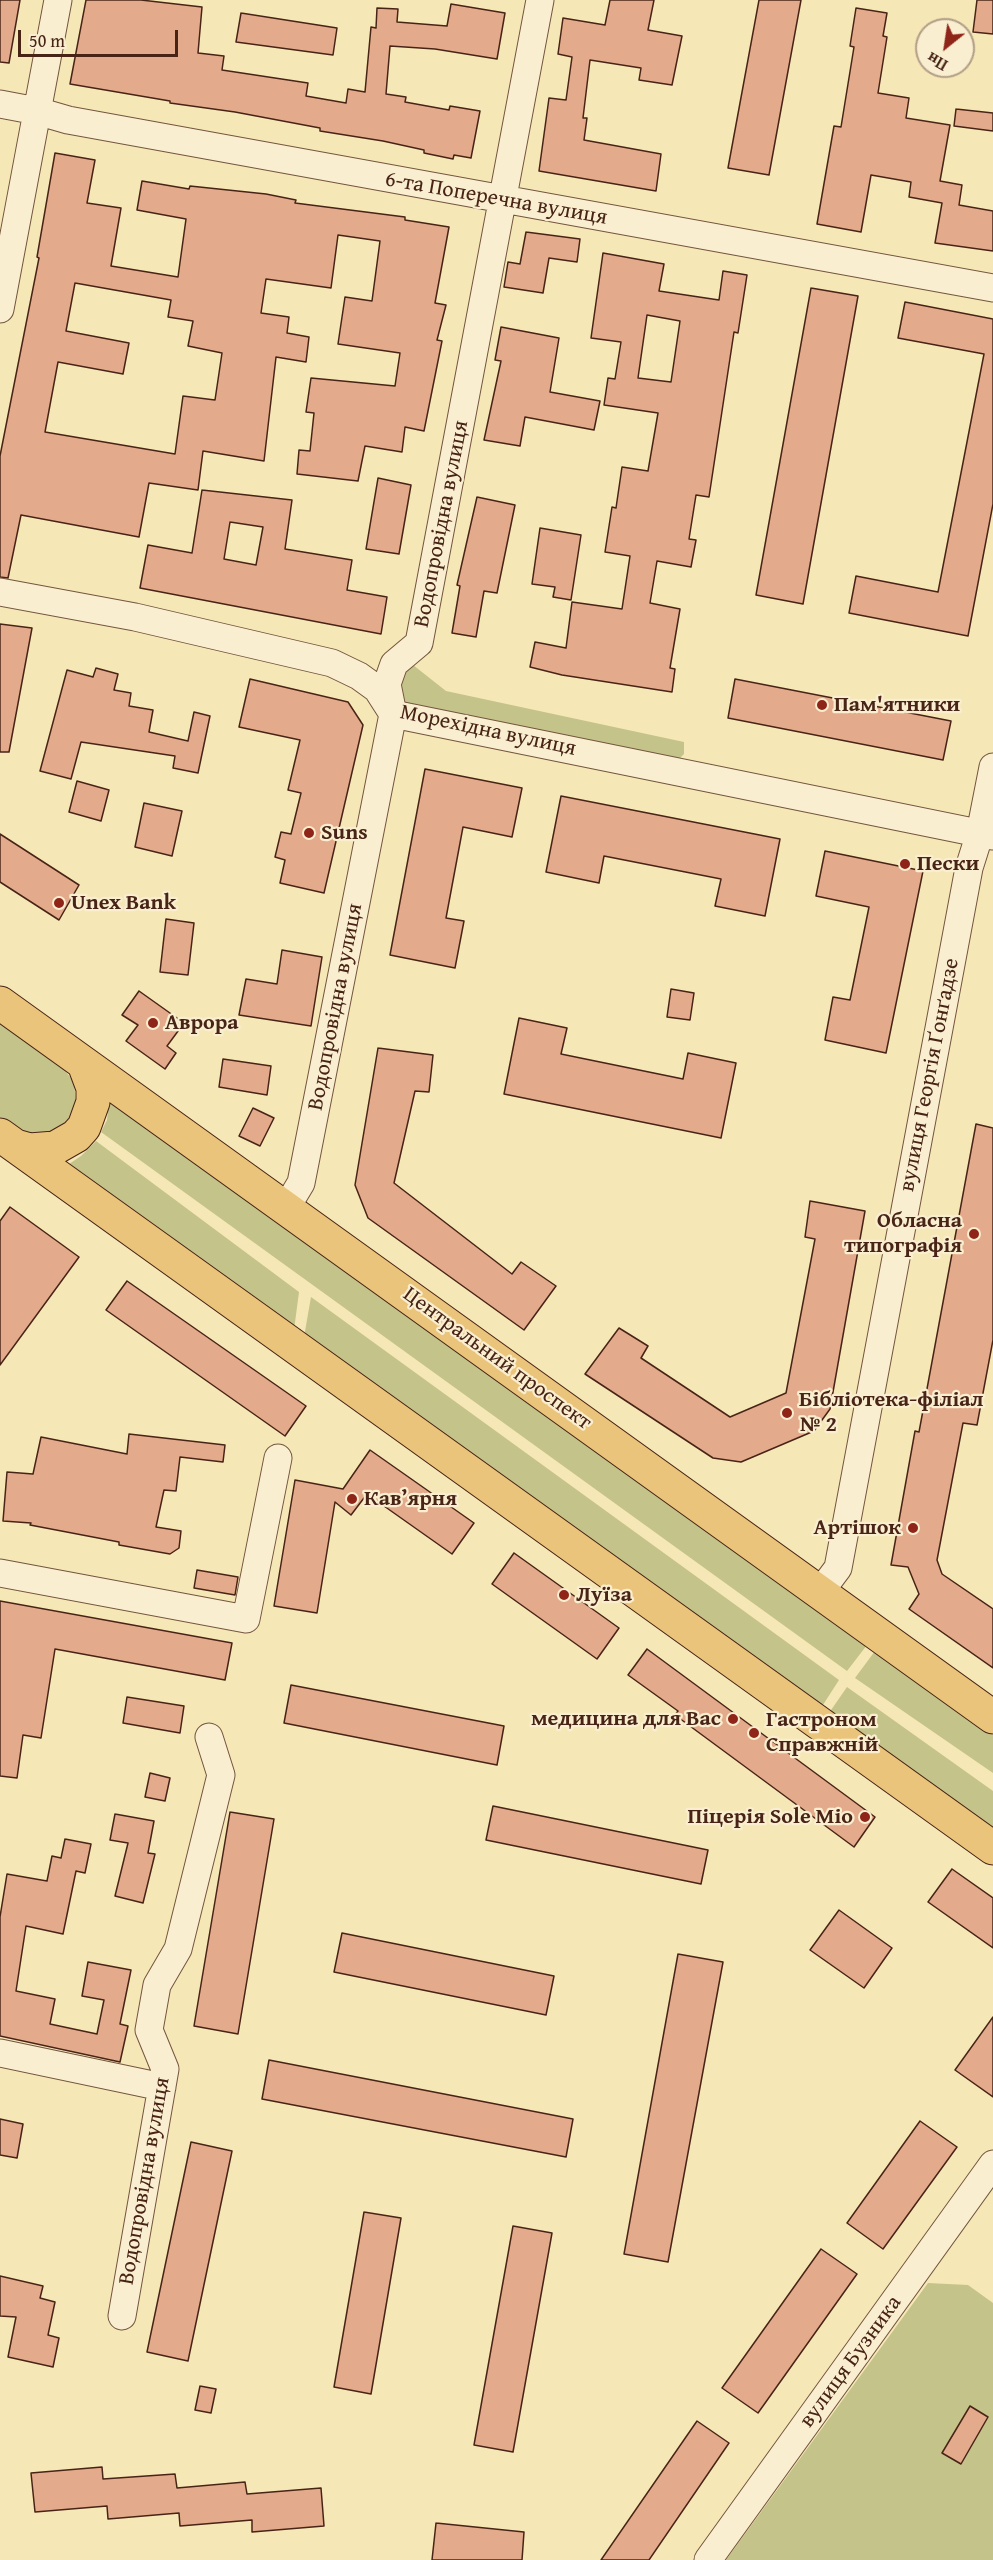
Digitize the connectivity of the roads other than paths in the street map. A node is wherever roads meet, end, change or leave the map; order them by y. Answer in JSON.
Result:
{"nodes":[{"id":1,"x":58,"y":0,"type":"edge"},
{"id":2,"x":540,"y":0,"type":"edge"},
{"id":3,"x":0,"y":104,"type":"edge"},
{"id":4,"x":37,"y":111,"type":"junction"},
{"id":5,"x":502,"y":200,"type":"junction"},
{"id":6,"x":993,"y":288,"type":"edge"},
{"id":7,"x":0,"y":309,"type":"edge"},
{"id":8,"x":0,"y":592,"type":"edge"},
{"id":9,"x":393,"y":714,"type":"junction"},
{"id":10,"x":993,"y":766,"type":"edge"},
{"id":11,"x":987,"y":835,"type":"edge"},
{"id":12,"x":0,"y":1003,"type":"edge"},
{"id":13,"x":84,"y":1064,"type":"junction"},
{"id":14,"x":8,"y":1141,"type":"edge"},
{"id":15,"x":286,"y":1208,"type":"junction"},
{"id":16,"x":278,"y":1458,"type":"dead end"},
{"id":17,"x":0,"y":1573,"type":"edge"},
{"id":18,"x":820,"y":1592,"type":"junction"},
{"id":19,"x":993,"y":1717,"type":"edge"},
{"id":20,"x":209,"y":1737,"type":"dead end"},
{"id":21,"x":993,"y":1848,"type":"edge"},
{"id":22,"x":0,"y":2053,"type":"edge"},
{"id":23,"x":162,"y":2087,"type":"junction"},
{"id":24,"x":993,"y":2164,"type":"edge"},
{"id":25,"x":122,"y":2316,"type":"dead end"},
{"id":26,"x":708,"y":2560,"type":"edge"}],
"edges":[{"from":1,"to":4,"type":"street"},
{"from":2,"to":5,"type":"street","name":"Водопровідна вулиця"},
{"from":3,"to":4,"type":"street","name":"6-та Поперечна вулиця"},
{"from":4,"to":5,"type":"street","name":"6-та Поперечна вулиця"},
{"from":4,"to":7,"type":"street"},
{"from":5,"to":6,"type":"street","name":"6-та Поперечна вулиця"},
{"from":5,"to":9,"type":"street","name":"Водопровідна вулиця"},
{"from":8,"to":9,"type":"street","name":"Морехідна вулиця"},
{"from":9,"to":11,"type":"street","name":"Морехідна вулиця"},
{"from":9,"to":15,"type":"street","name":"Водопровідна вулиця"},
{"from":10,"to":11,"type":"street","name":"вулиця Георгія Ґонґадзе"},
{"from":11,"to":18,"type":"street","name":"вулиця Георгія Ґонґадзе"},
{"from":12,"to":13,"type":"main road","name":"Центральний проспект"},
{"from":13,"to":14,"type":"main road"},
{"from":13,"to":15,"type":"main road","name":"Центральний проспект"},
{"from":14,"to":21,"type":"main road"},
{"from":15,"to":18,"type":"main road","name":"Центральний проспект"},
{"from":16,"to":17,"type":"street"},
{"from":18,"to":19,"type":"main road","name":"Центральний проспект"},
{"from":20,"to":23,"type":"street","name":"Водопровідна вулиця"},
{"from":22,"to":23,"type":"street"},
{"from":23,"to":25,"type":"street","name":"Водопровідна вулиця"},
{"from":24,"to":26,"type":"street","name":"вулиця Бузника"}]}
